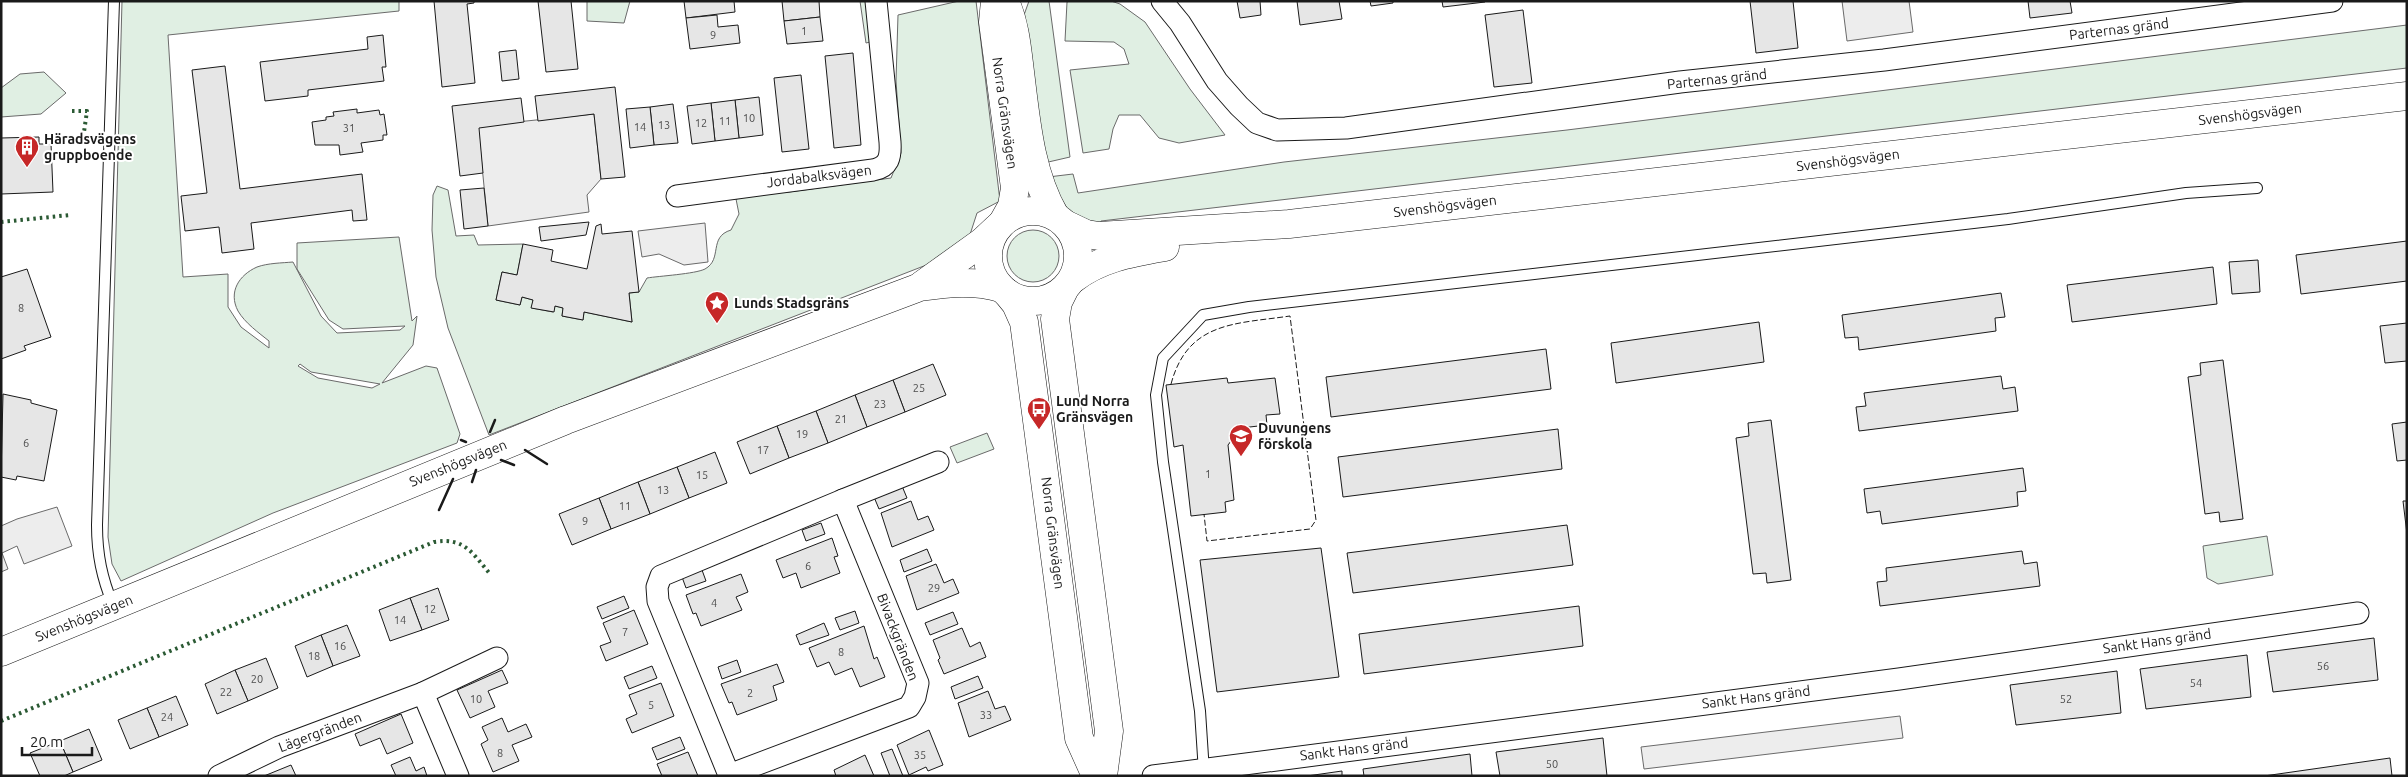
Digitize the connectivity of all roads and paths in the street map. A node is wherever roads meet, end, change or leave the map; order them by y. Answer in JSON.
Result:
{"nodes":[{"id":1,"x":114,"y":1,"type":"edge"},
{"id":2,"x":876,"y":1,"type":"edge"},
{"id":3,"x":995,"y":1,"type":"edge"},
{"id":4,"x":1005,"y":1,"type":"edge"},
{"id":5,"x":1162,"y":1,"type":"edge"},
{"id":6,"x":2332,"y":1,"type":"edge"},
{"id":7,"x":2407,"y":96,"type":"edge"},
{"id":8,"x":2257,"y":188,"type":"dead end"},
{"id":9,"x":677,"y":196,"type":"dead end"},
{"id":10,"x":1061,"y":220,"type":"junction"},
{"id":11,"x":1001,"y":224,"type":"junction"},
{"id":12,"x":1289,"y":224,"type":"junction"},
{"id":13,"x":1068,"y":284,"type":"junction"},
{"id":14,"x":920,"y":287,"type":"junction"},
{"id":15,"x":1004,"y":290,"type":"junction"},
{"id":16,"x":938,"y":462,"type":"dead end"},
{"id":17,"x":843,"y":500,"type":"junction"},
{"id":18,"x":113,"y":606,"type":"junction"},
{"id":19,"x":2358,"y":613,"type":"dead end"},
{"id":20,"x":1,"y":652,"type":"edge"},
{"id":21,"x":497,"y":658,"type":"dead end"},
{"id":22,"x":424,"y":692,"type":"junction"},
{"id":23,"x":1204,"y":773,"type":"edge"},
{"id":24,"x":220,"y":776,"type":"edge"},
{"id":25,"x":458,"y":776,"type":"edge"},
{"id":26,"x":730,"y":776,"type":"edge"},
{"id":27,"x":1096,"y":776,"type":"edge"},
{"id":28,"x":1103,"y":776,"type":"edge"},
{"id":29,"x":1153,"y":776,"type":"edge"}],
"edges":[{"from":1,"to":18,"type":"lane"},
{"from":2,"to":9,"type":"street","name":"Jordabalksvägen"},
{"from":3,"to":11,"type":"main road","name":"Norra Gränsvägen"},
{"from":4,"to":10,"type":"main road","name":"Norra Gränsvägen"},
{"from":5,"to":6,"type":"street","name":"Parternas gränd"},
{"from":7,"to":12,"type":"main road","name":"Svenshögsvägen"},
{"from":8,"to":23,"type":"lane"},
{"from":10,"to":11,"type":"main road","name":"Svenshögsvägen"},
{"from":10,"to":12,"type":"main road","name":"Svenshögsvägen"},
{"from":10,"to":13,"type":"main road"},
{"from":11,"to":14,"type":"main road","name":"Svenshögsvägen"},
{"from":11,"to":15,"type":"main road"},
{"from":12,"to":13,"type":"main road","name":"Svenshögsvägen"},
{"from":13,"to":15,"type":"main road","name":"Svenshögsvägen"},
{"from":13,"to":28,"type":"main road"},
{"from":14,"to":15,"type":"main road","name":"Svenshögsvägen"},
{"from":14,"to":18,"type":"main road","name":"Svenshögsvägen"},
{"from":15,"to":27,"type":"main road","name":"Norra Gränsvägen"},
{"from":16,"to":17,"type":"street","name":"Bivackgränden"},
{"from":17,"to":26,"type":"street","name":"Bivackgränden"},
{"from":17,"to":26,"type":"street","name":"Bivackgränden"},
{"from":18,"to":20,"type":"main road","name":"Svenshögsvägen"},
{"from":19,"to":23,"type":"street","name":"Sankt Hans gränd"},
{"from":21,"to":22,"type":"street","name":"Lägergränden"},
{"from":22,"to":24,"type":"street","name":"Lägergränden"},
{"from":22,"to":25,"type":"street"},
{"from":23,"to":29,"type":"street","name":"Sankt Hans gränd"}]}
